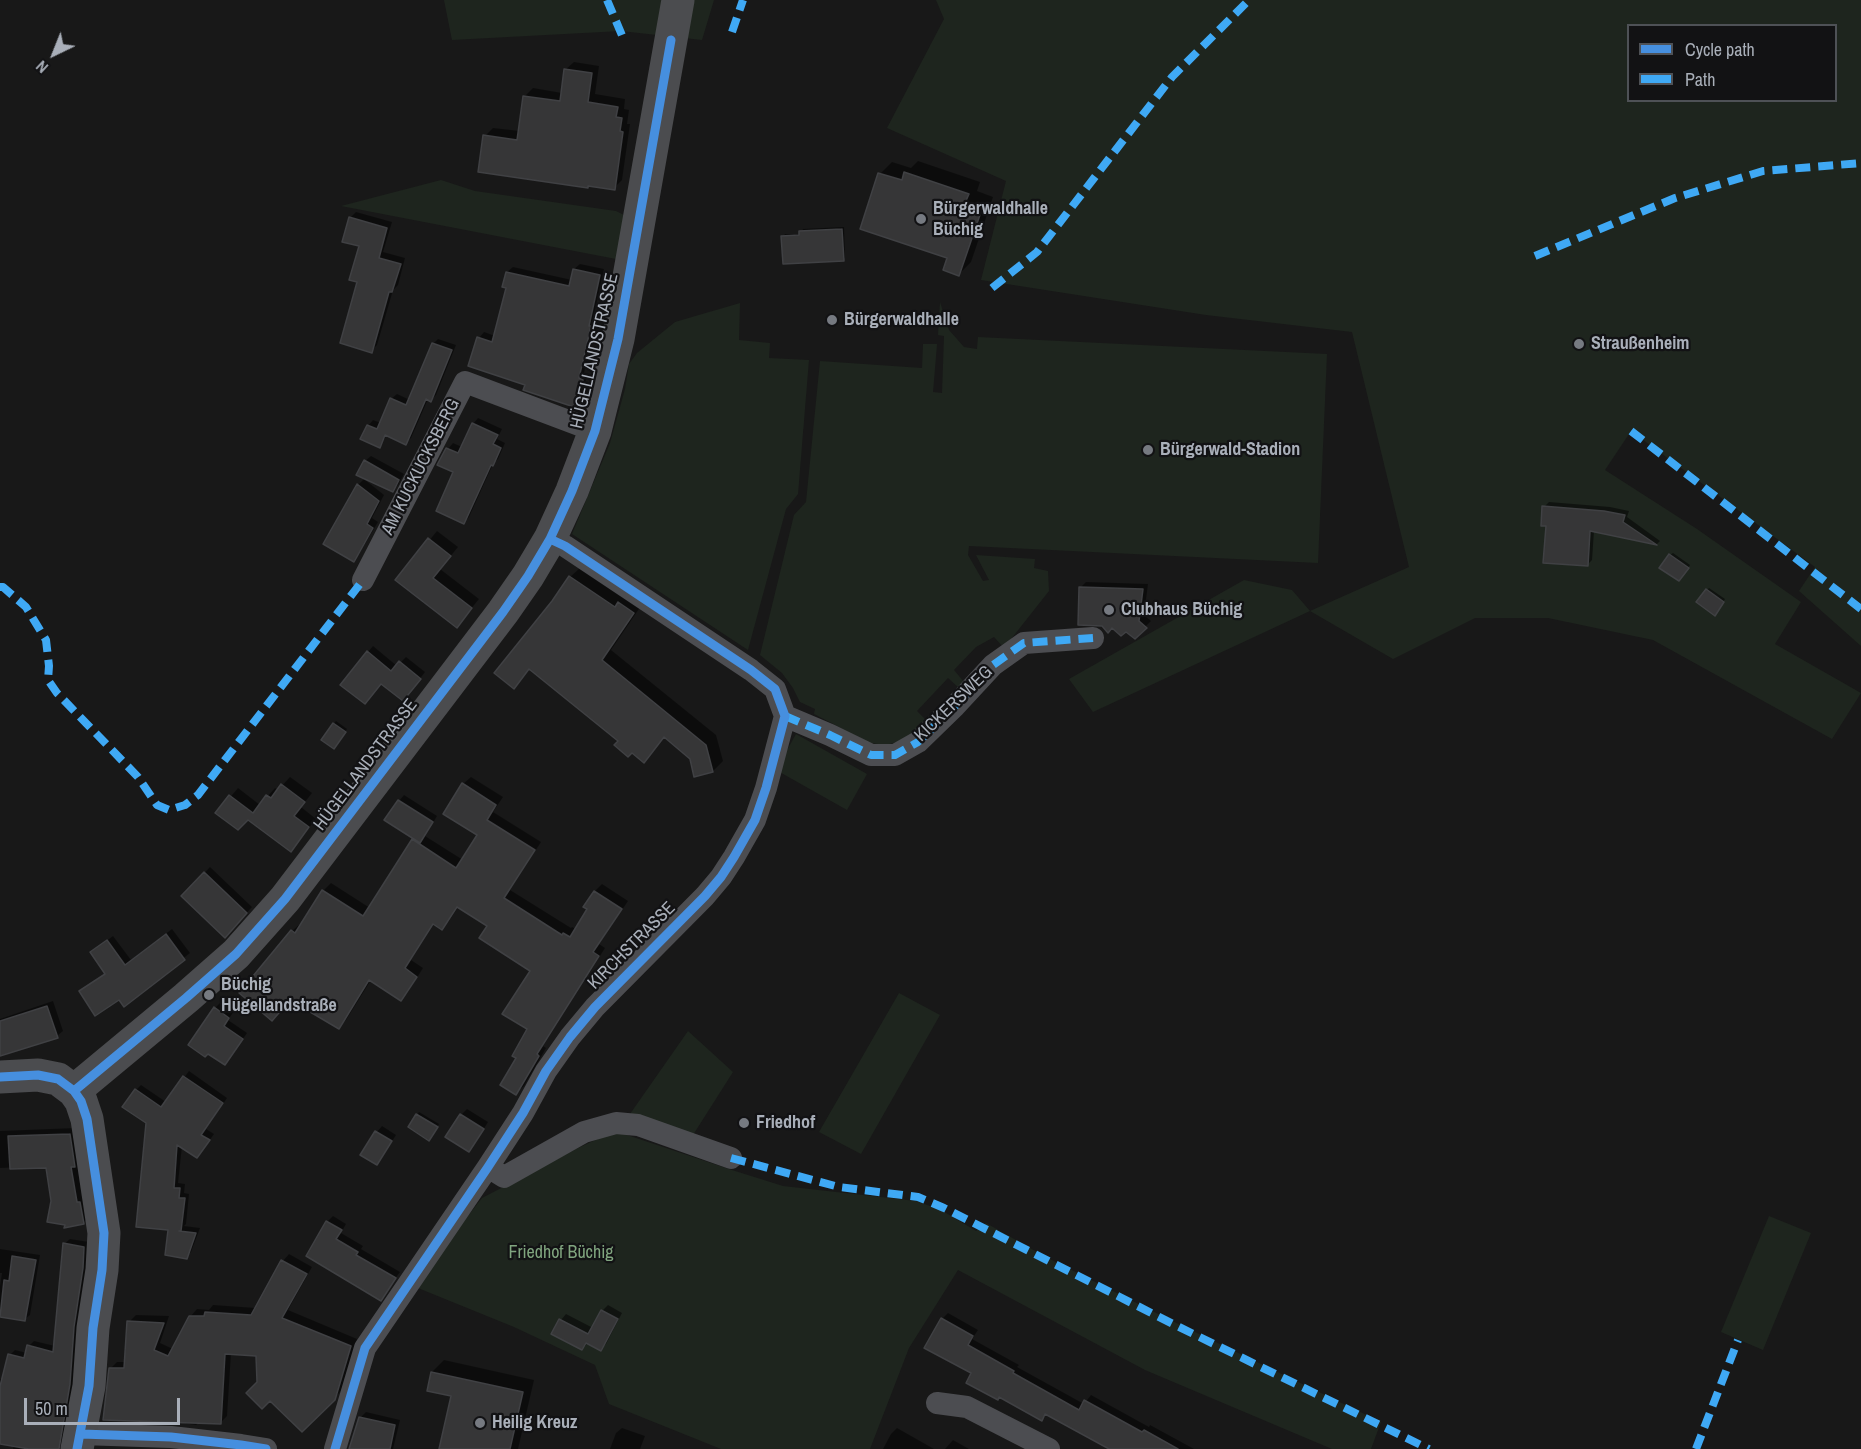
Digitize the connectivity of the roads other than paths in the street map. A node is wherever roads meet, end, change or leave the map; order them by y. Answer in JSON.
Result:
{"nodes":[{"id":1,"x":678,"y":0,"type":"edge"},
{"id":2,"x":595,"y":430,"type":"junction"},
{"id":3,"x":550,"y":539,"type":"junction"},
{"id":4,"x":363,"y":579,"type":"dead end"},
{"id":5,"x":1093,"y":638,"type":"dead end"},
{"id":6,"x":784,"y":716,"type":"junction"},
{"id":7,"x":0,"y":1077,"type":"edge"},
{"id":8,"x":74,"y":1091,"type":"junction"},
{"id":9,"x":731,"y":1158,"type":"dead end"},
{"id":10,"x":488,"y":1167,"type":"junction"},
{"id":11,"x":937,"y":1403,"type":"dead end"},
{"id":12,"x":79,"y":1442,"type":"edge"},
{"id":13,"x":266,"y":1449,"type":"edge"},
{"id":14,"x":335,"y":1449,"type":"edge"},
{"id":15,"x":1048,"y":1449,"type":"edge"}],
"edges":[{"from":1,"to":2,"type":"street","name":"HÜGELLANDSTRASSE"},
{"from":2,"to":3,"type":"street","name":"HÜGELLANDSTRASSE"},
{"from":2,"to":4,"type":"street","name":"AM KUCKUCKSBERG"},
{"from":3,"to":6,"type":"street"},
{"from":3,"to":8,"type":"street","name":"HÜGELLANDSTRASSE"},
{"from":5,"to":6,"type":"street","name":"KICKERSWEG"},
{"from":6,"to":10,"type":"street","name":"KIRCHSTRASSE"},
{"from":7,"to":8,"type":"street"},
{"from":8,"to":12,"type":"street"},
{"from":9,"to":10,"type":"street"},
{"from":10,"to":14,"type":"street","name":"KIRCHSTRASSE"},
{"from":11,"to":15,"type":"street"},
{"from":12,"to":13,"type":"street"}]}
